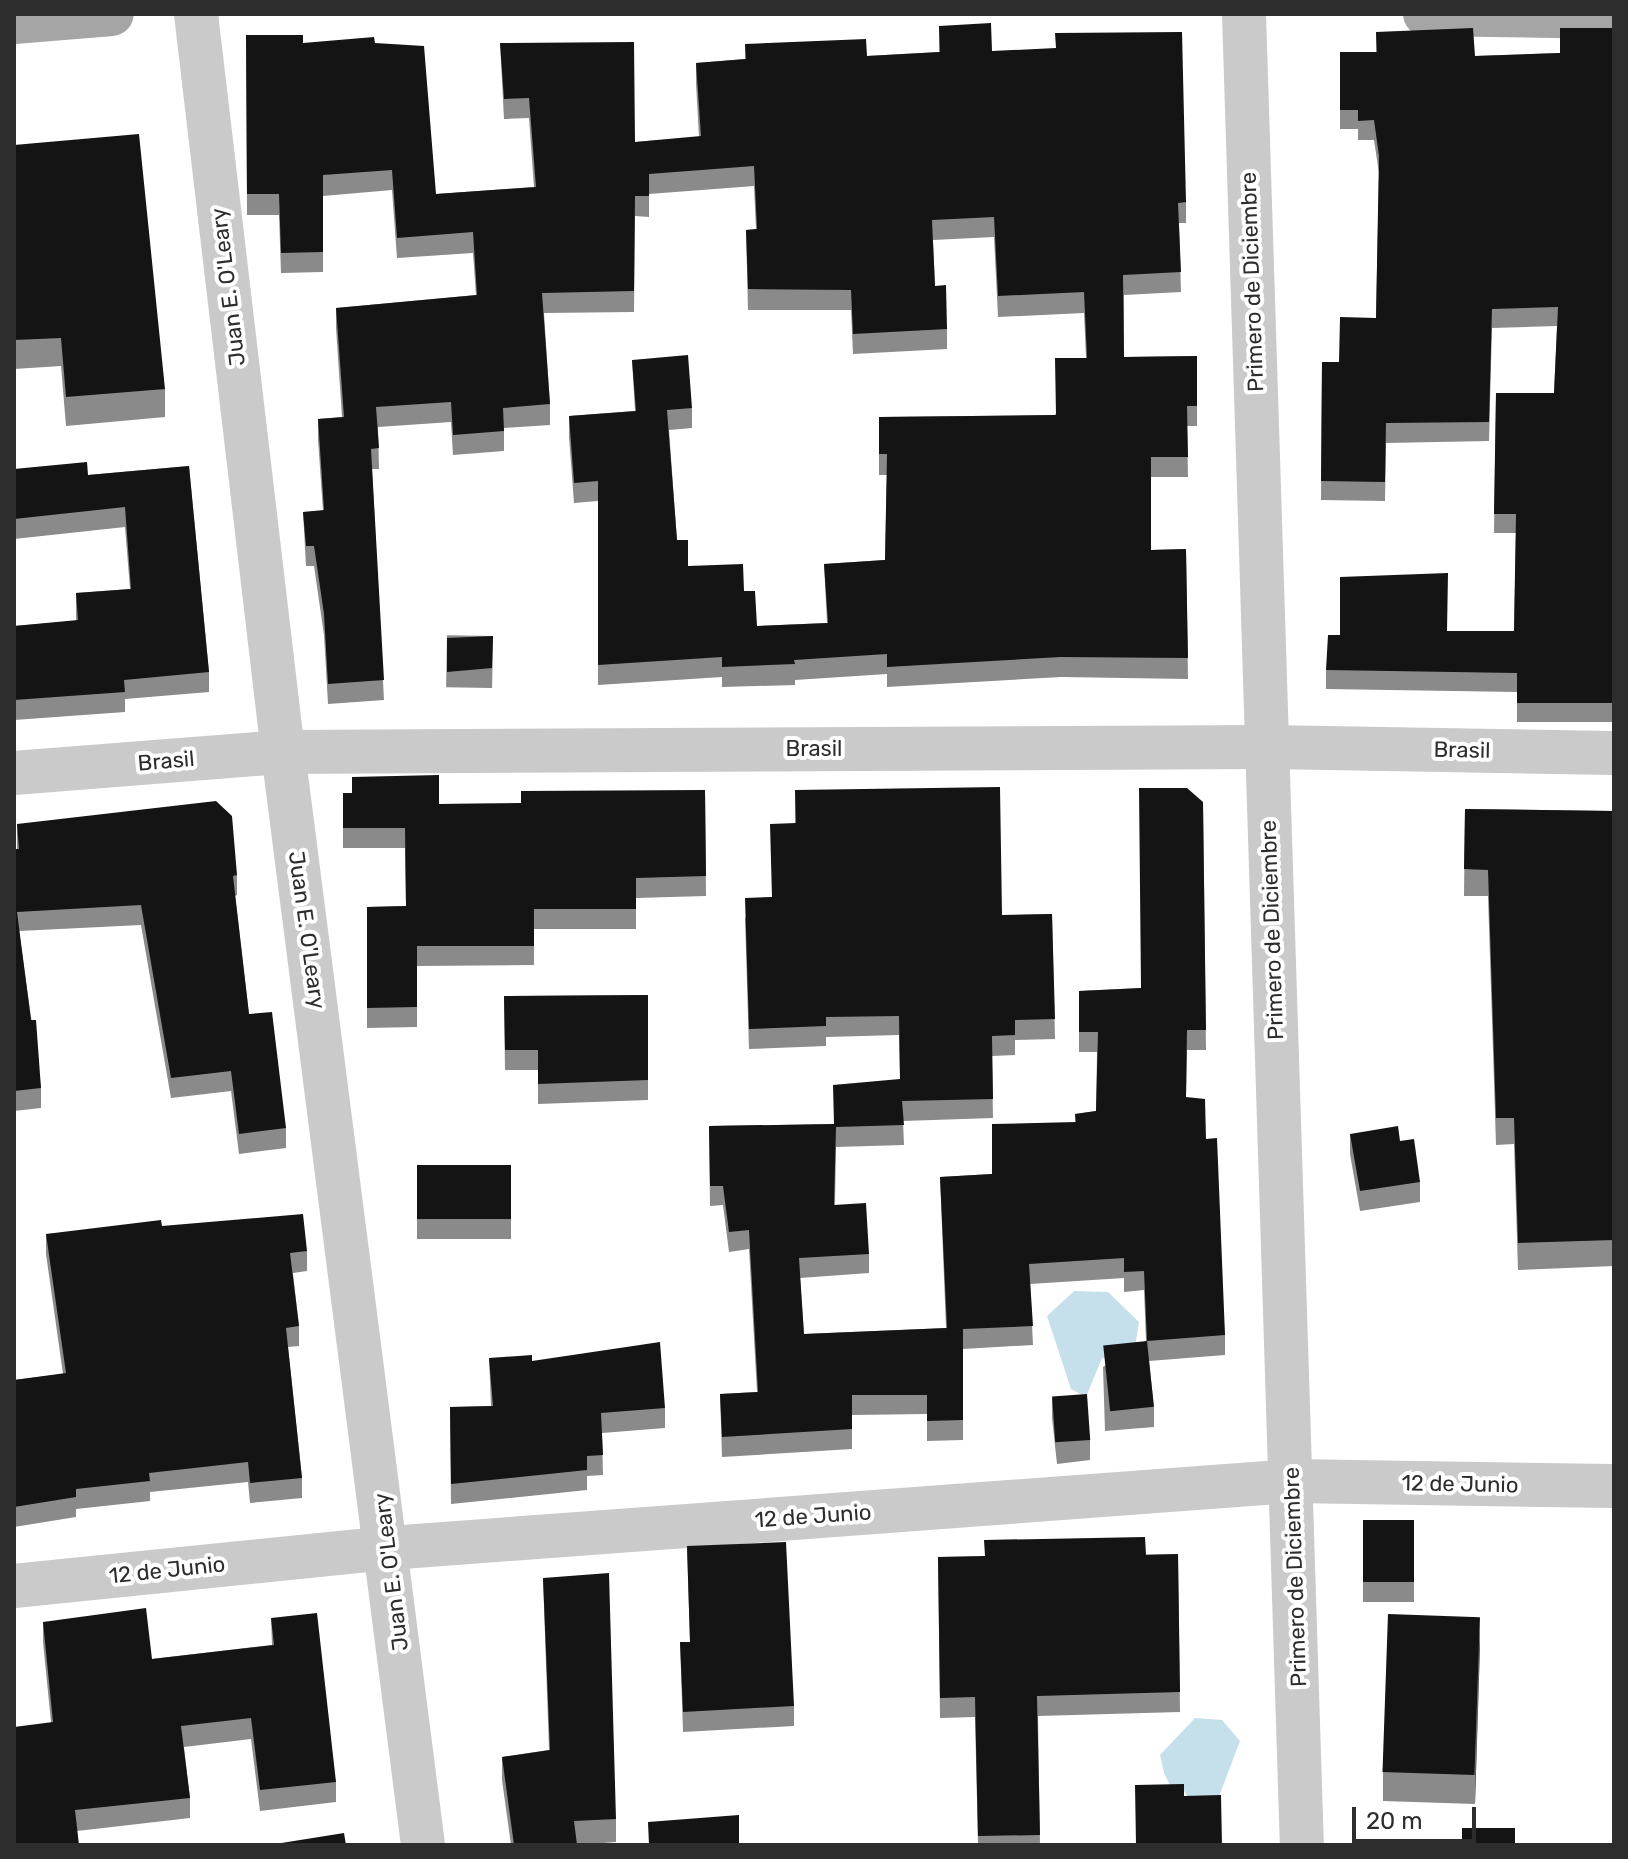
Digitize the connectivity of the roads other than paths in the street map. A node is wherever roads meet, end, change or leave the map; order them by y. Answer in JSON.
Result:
{"nodes":[{"id":1,"x":112,"y":14,"type":"edge"},
{"id":2,"x":196,"y":14,"type":"edge"},
{"id":3,"x":1244,"y":14,"type":"edge"},
{"id":4,"x":1425,"y":14,"type":"edge"},
{"id":5,"x":1614,"y":17,"type":"edge"},
{"id":6,"x":14,"y":22,"type":"edge"},
{"id":7,"x":1266,"y":747,"type":"junction"},
{"id":8,"x":283,"y":752,"type":"junction"},
{"id":9,"x":1614,"y":753,"type":"edge"},
{"id":10,"x":14,"y":773,"type":"edge"},
{"id":11,"x":1292,"y":1481,"type":"junction"},
{"id":12,"x":1614,"y":1486,"type":"edge"},
{"id":13,"x":389,"y":1548,"type":"junction"},
{"id":14,"x":14,"y":1586,"type":"edge"},
{"id":15,"x":423,"y":1845,"type":"edge"},
{"id":16,"x":1302,"y":1845,"type":"edge"}],
"edges":[{"from":1,"to":6,"type":"main road"},
{"from":2,"to":8,"type":"street","name":"Juan E. O'Leary"},
{"from":3,"to":7,"type":"street","name":"Primero de Diciembre"},
{"from":4,"to":5,"type":"main road"},
{"from":7,"to":8,"type":"street","name":"Brasil"},
{"from":7,"to":9,"type":"street","name":"Brasil"},
{"from":7,"to":11,"type":"street","name":"Primero de Diciembre"},
{"from":8,"to":10,"type":"street","name":"Brasil"},
{"from":8,"to":13,"type":"street","name":"Juan E. O'Leary"},
{"from":11,"to":12,"type":"street","name":"12 de Junio"},
{"from":11,"to":13,"type":"street","name":"12 de Junio"},
{"from":11,"to":16,"type":"street","name":"Primero de Diciembre"},
{"from":13,"to":14,"type":"street","name":"12 de Junio"},
{"from":13,"to":15,"type":"street","name":"Juan E. O'Leary"}]}
